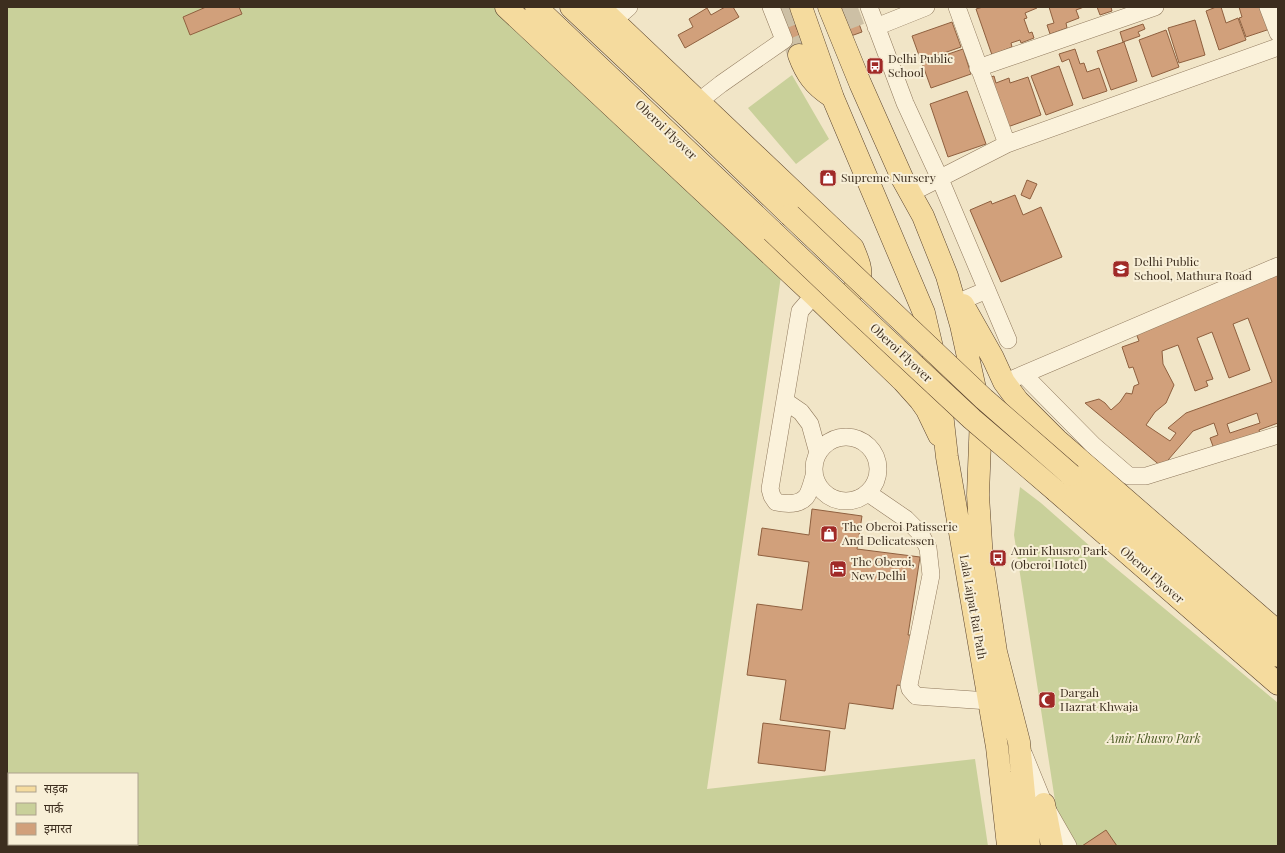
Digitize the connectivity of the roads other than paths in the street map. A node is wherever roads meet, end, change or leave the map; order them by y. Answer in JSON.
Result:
{"nodes":[{"id":1,"x":506,"y":7,"type":"edge"},
{"id":2,"x":536,"y":7,"type":"edge"},
{"id":3,"x":570,"y":7,"type":"edge"},
{"id":4,"x":771,"y":7,"type":"edge"},
{"id":5,"x":801,"y":7,"type":"edge"},
{"id":6,"x":829,"y":7,"type":"edge"},
{"id":7,"x":869,"y":7,"type":"edge"},
{"id":8,"x":926,"y":7,"type":"edge"},
{"id":9,"x":957,"y":7,"type":"edge"},
{"id":10,"x":1155,"y":7,"type":"edge"},
{"id":11,"x":1268,"y":7,"type":"edge"},
{"id":12,"x":614,"y":12,"type":"edge"},
{"id":13,"x":876,"y":27,"type":"junction"},
{"id":14,"x":1278,"y":32,"type":"edge"},
{"id":15,"x":857,"y":36,"type":"tunnel mouth"},
{"id":16,"x":1278,"y":48,"type":"edge"},
{"id":17,"x":799,"y":55,"type":"tunnel mouth"},
{"id":18,"x":978,"y":68,"type":"junction"},
{"id":19,"x":860,"y":83,"type":"junction"},
{"id":20,"x":834,"y":98,"type":"junction"},
{"id":21,"x":698,"y":102,"type":"junction"},
{"id":22,"x":1007,"y":144,"type":"junction"},
{"id":23,"x":940,"y":179,"type":"junction"},
{"id":24,"x":909,"y":194,"type":"junction"},
{"id":25,"x":1278,"y":266,"type":"edge"},
{"id":26,"x":947,"y":276,"type":"junction"},
{"id":27,"x":987,"y":290,"type":"junction"},
{"id":28,"x":814,"y":295,"type":"junction"},
{"id":29,"x":961,"y":301,"type":"junction"},
{"id":30,"x":1008,"y":340,"type":"dead end"},
{"id":31,"x":1014,"y":379,"type":"junction"},
{"id":32,"x":784,"y":401,"type":"junction"},
{"id":33,"x":1278,"y":435,"type":"edge"},
{"id":34,"x":818,"y":453,"type":"junction"},
{"id":35,"x":947,"y":457,"type":"junction"},
{"id":36,"x":814,"y":476,"type":"junction"},
{"id":37,"x":868,"y":493,"type":"junction"},
{"id":38,"x":1278,"y":632,"type":"edge"},
{"id":39,"x":1278,"y":656,"type":"edge"},
{"id":40,"x":1278,"y":684,"type":"edge"},
{"id":41,"x":989,"y":701,"type":"junction"},
{"id":42,"x":1019,"y":742,"type":"junction"},
{"id":43,"x":1044,"y":804,"type":"junction"},
{"id":44,"x":1010,"y":835,"type":"edge"},
{"id":45,"x":1029,"y":846,"type":"edge"},
{"id":46,"x":1052,"y":846,"type":"edge"},
{"id":47,"x":1068,"y":846,"type":"edge"}],
"edges":[{"from":1,"to":28,"type":"main road"},
{"from":2,"to":40,"type":"main road","name":"Oberoi Flyover","bridge":true},
{"from":3,"to":39,"type":"main road","name":"Oberoi Flyover","bridge":true},
{"from":4,"to":21,"type":"street"},
{"from":5,"to":20,"type":"main road","name":"Lala Lajpat Rai Path"},
{"from":6,"to":19,"type":"main road"},
{"from":7,"to":13,"type":"street"},
{"from":8,"to":13,"type":"street"},
{"from":9,"to":18,"type":"street"},
{"from":10,"to":18,"type":"street"},
{"from":11,"to":14,"type":"street"},
{"from":12,"to":21,"type":"main road"},
{"from":13,"to":23,"type":"street"},
{"from":15,"to":19,"type":"main road"},
{"from":16,"to":22,"type":"street"},
{"from":17,"to":20,"type":"main road"},
{"from":18,"to":22,"type":"street"},
{"from":19,"to":24,"type":"main road"},
{"from":20,"to":35,"type":"main road","name":"Lala Lajpat Rai Path"},
{"from":21,"to":28,"type":"main road"},
{"from":22,"to":23,"type":"street"},
{"from":23,"to":24,"type":"street"},
{"from":23,"to":27,"type":"street"},
{"from":24,"to":26,"type":"main road"},
{"from":25,"to":31,"type":"street"},
{"from":26,"to":29,"type":"main road"},
{"from":26,"to":42,"type":"main road","name":"Lala Lajpat Rai Path"},
{"from":27,"to":29,"type":"street"},
{"from":27,"to":30,"type":"street"},
{"from":28,"to":32,"type":"street"},
{"from":28,"to":35,"type":"main road"},
{"from":29,"to":31,"type":"main road"},
{"from":31,"to":33,"type":"street"},
{"from":31,"to":38,"type":"main road"},
{"from":32,"to":34,"type":"street"},
{"from":32,"to":36,"type":"street"},
{"from":34,"to":36,"type":"street"},
{"from":34,"to":37,"type":"street"},
{"from":35,"to":41,"type":"main road","name":"Lala Lajpat Rai Path"},
{"from":36,"to":37,"type":"street"},
{"from":37,"to":41,"type":"street"},
{"from":41,"to":44,"type":"main road","name":"Lala Lajpat Rai Path"},
{"from":42,"to":43,"type":"street"},
{"from":42,"to":44,"type":"main road","name":"Lala Lajpat Rai Path"},
{"from":43,"to":46,"type":"main road"},
{"from":43,"to":47,"type":"street"},
{"from":44,"to":45,"type":"main road","name":"Lala Lajpat Rai Path"}]}
